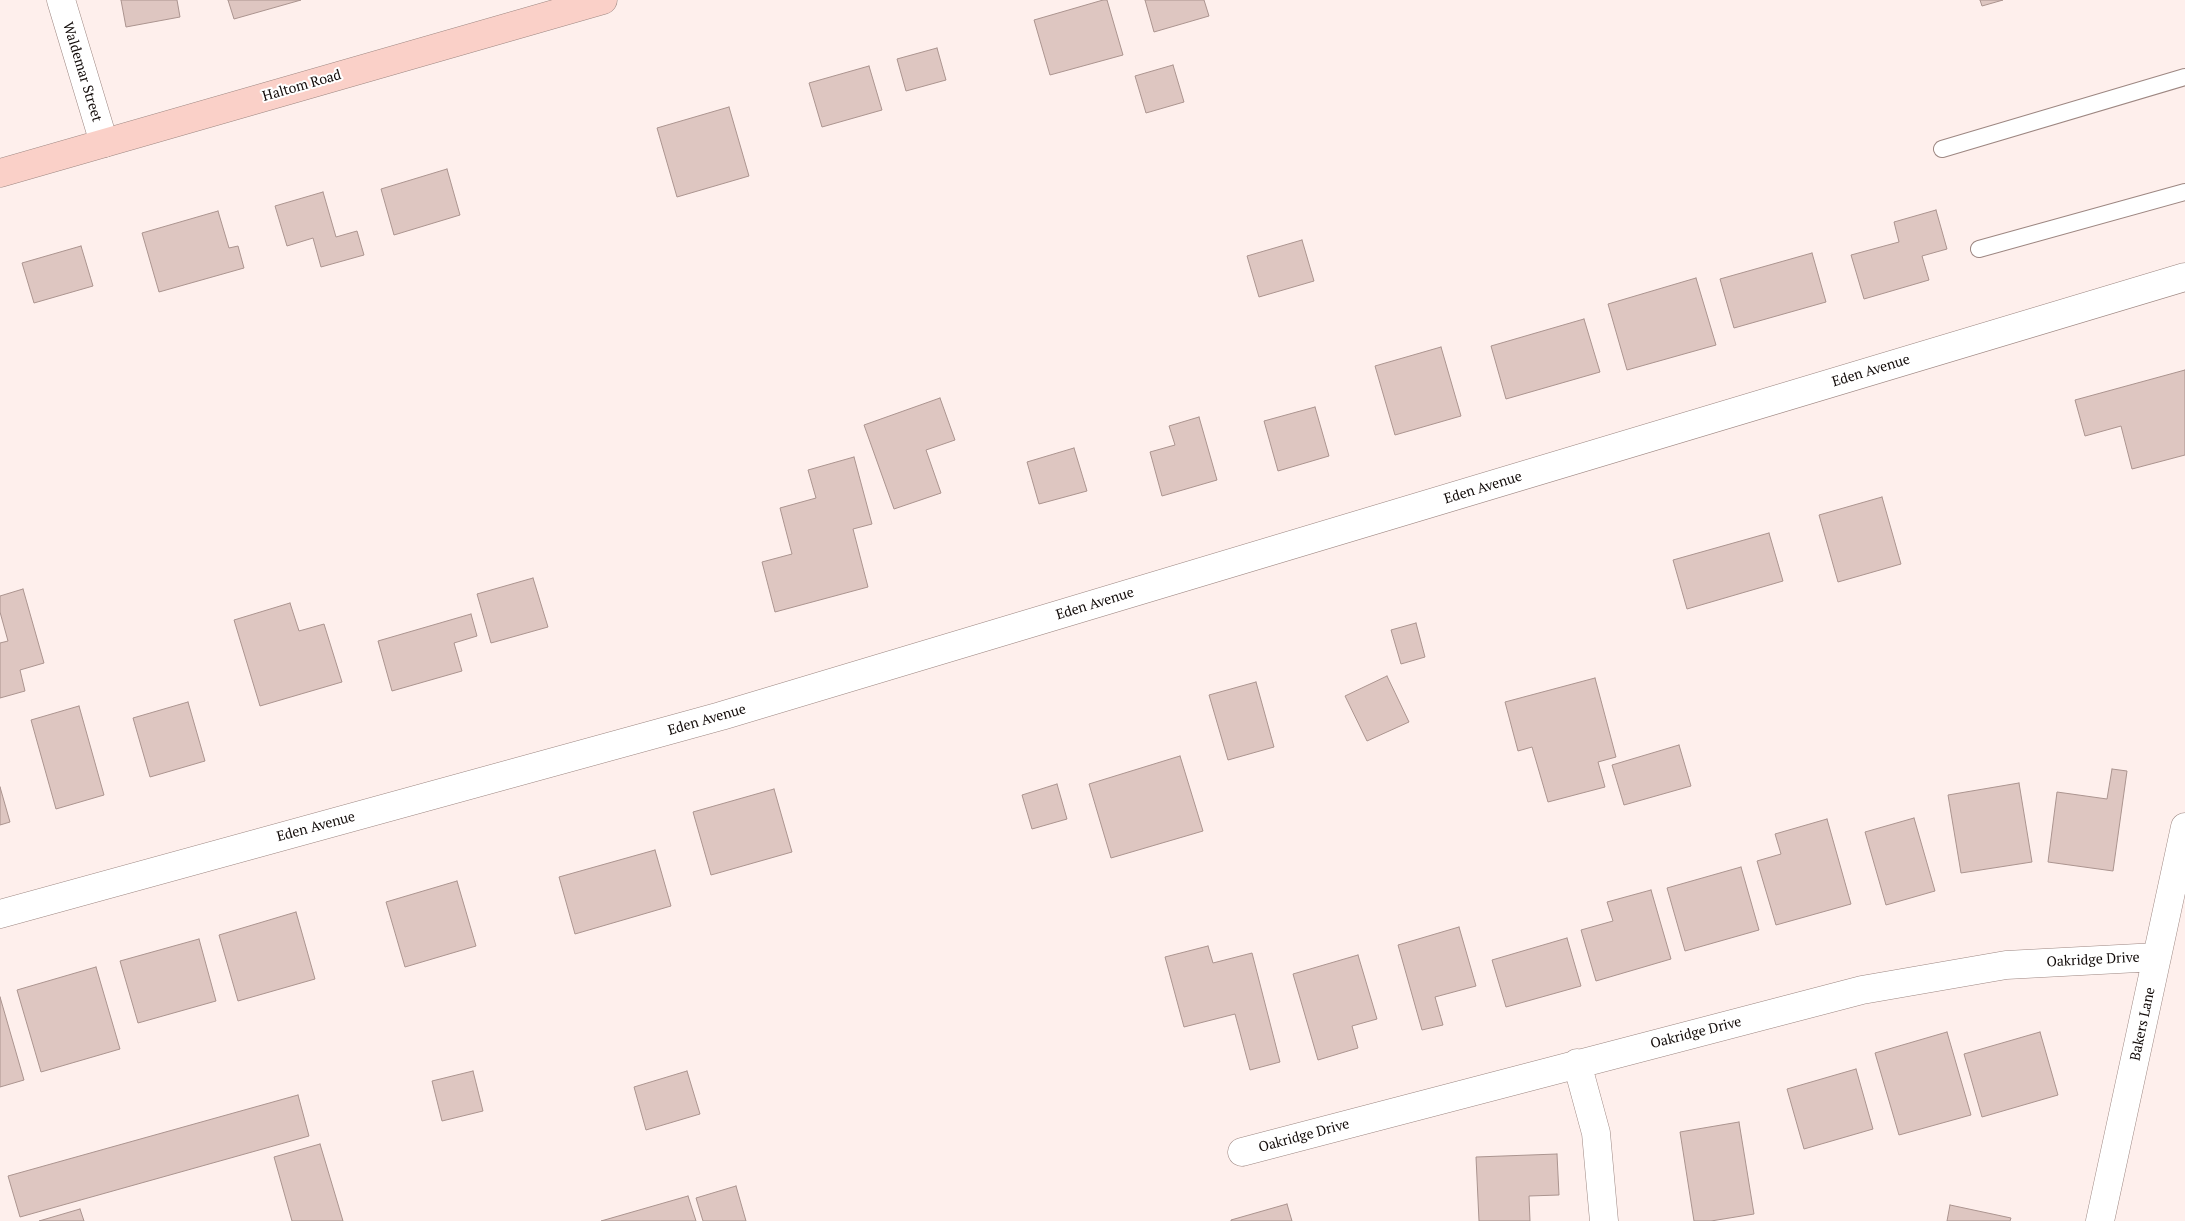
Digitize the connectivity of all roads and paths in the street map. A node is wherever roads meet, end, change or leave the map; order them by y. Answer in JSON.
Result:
{"nodes":[{"id":1,"x":61,"y":0,"type":"edge"},
{"id":2,"x":603,"y":0,"type":"edge"},
{"id":3,"x":2185,"y":76,"type":"edge"},
{"id":4,"x":104,"y":143,"type":"junction"},
{"id":5,"x":1942,"y":149,"type":"dead end"},
{"id":6,"x":0,"y":173,"type":"edge"},
{"id":7,"x":2185,"y":192,"type":"edge"},
{"id":8,"x":1979,"y":249,"type":"dead end"},
{"id":9,"x":2185,"y":277,"type":"edge"},
{"id":10,"x":2185,"y":827,"type":"edge"},
{"id":11,"x":0,"y":914,"type":"edge"},
{"id":12,"x":2157,"y":957,"type":"junction"},
{"id":13,"x":1577,"y":1063,"type":"junction"},
{"id":14,"x":1242,"y":1152,"type":"dead end"},
{"id":15,"x":1604,"y":1221,"type":"edge"},
{"id":16,"x":2100,"y":1221,"type":"edge"}],
"edges":[{"from":1,"to":4,"type":"street","name":"Waldemar Street"},
{"from":2,"to":4,"type":"main road","name":"Haltom Road"},
{"from":3,"to":5,"type":"lane"},
{"from":4,"to":6,"type":"main road","name":"Haltom Road"},
{"from":7,"to":8,"type":"lane"},
{"from":9,"to":11,"type":"street","name":"Eden Avenue"},
{"from":10,"to":12,"type":"street","name":"Bakers Lane"},
{"from":12,"to":13,"type":"street","name":"Oakridge Drive"},
{"from":12,"to":16,"type":"street","name":"Bakers Lane"},
{"from":13,"to":14,"type":"street","name":"Oakridge Drive"},
{"from":13,"to":15,"type":"street"}]}
